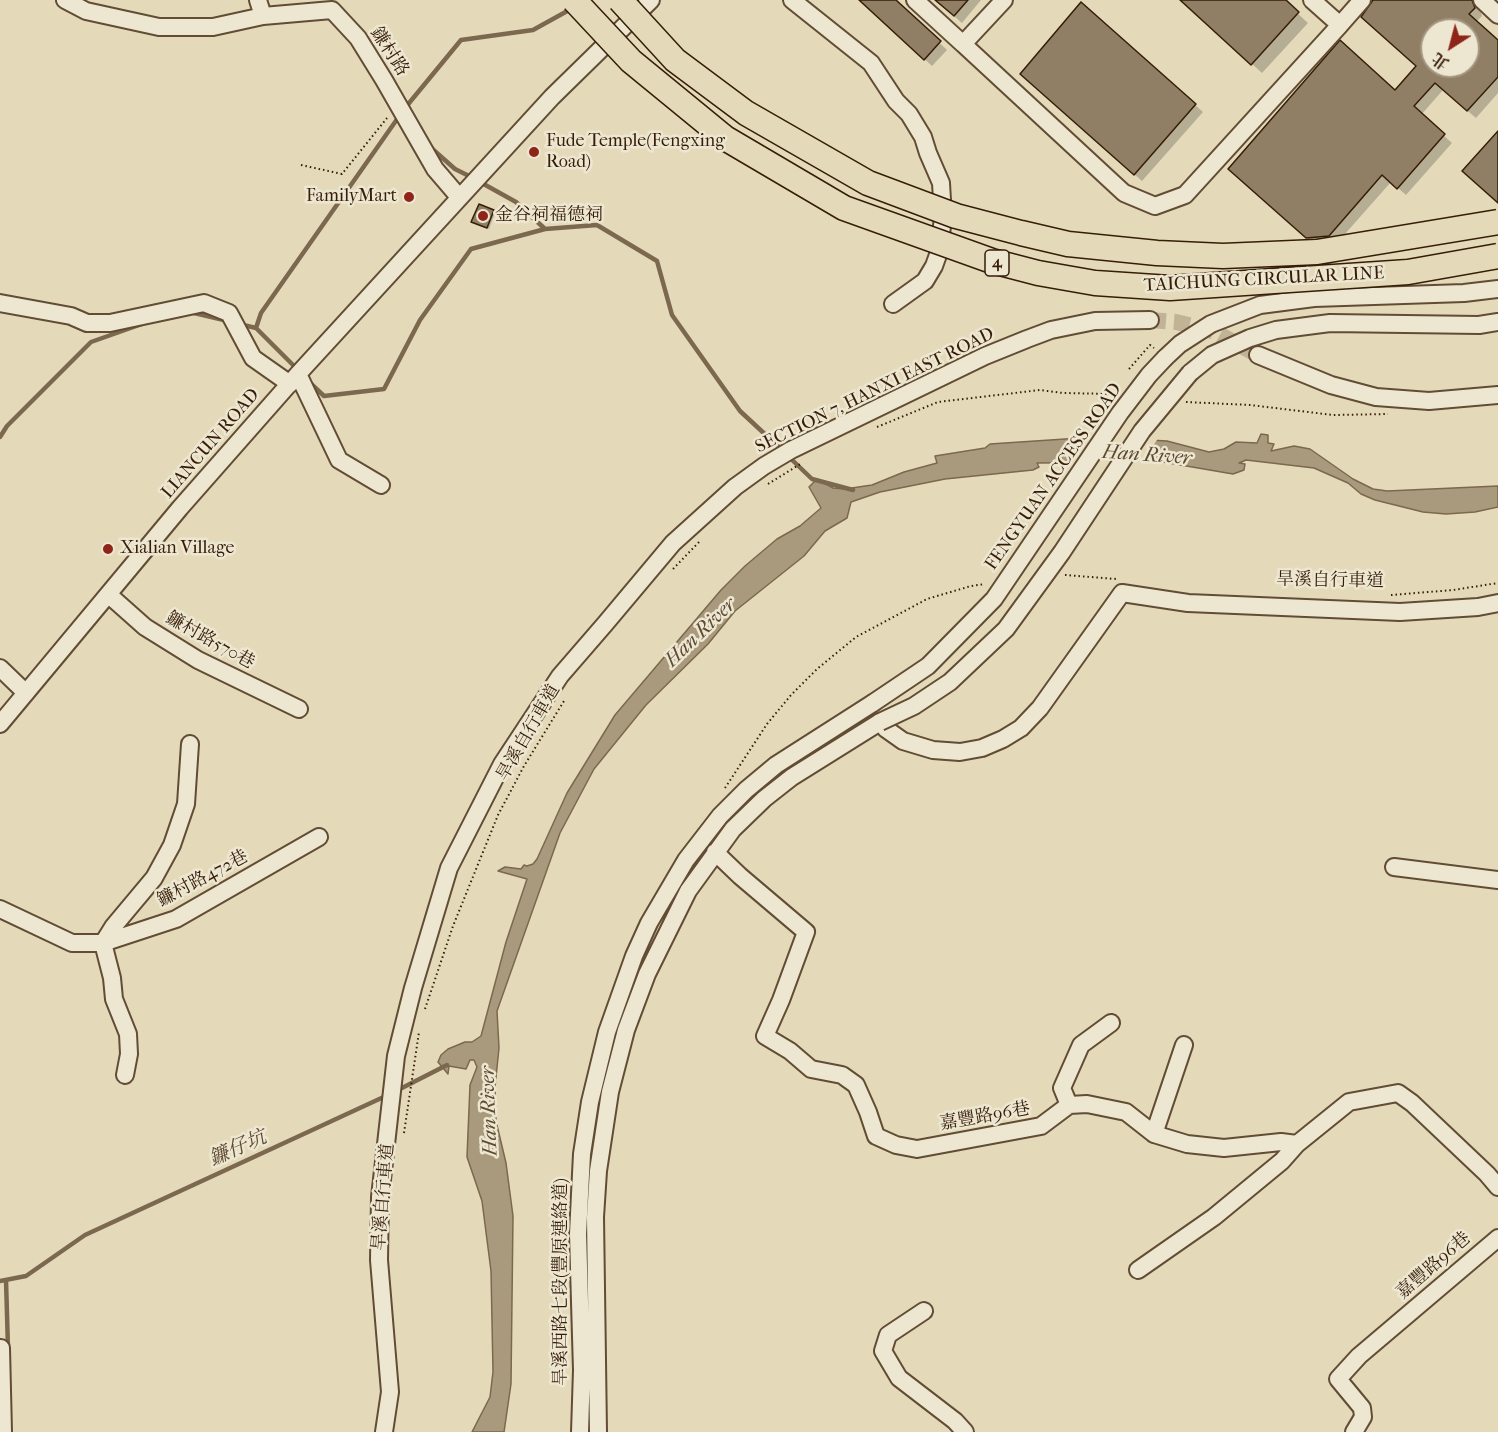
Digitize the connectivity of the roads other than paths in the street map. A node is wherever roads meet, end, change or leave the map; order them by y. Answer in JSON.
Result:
{"nodes":[{"id":1,"x":65,"y":0,"type":"edge"},
{"id":2,"x":258,"y":0,"type":"edge"},
{"id":3,"x":574,"y":0,"type":"edge"},
{"id":4,"x":620,"y":0,"type":"edge"},
{"id":5,"x":651,"y":0,"type":"edge"},
{"id":6,"x":792,"y":0,"type":"edge"},
{"id":7,"x":915,"y":0,"type":"edge"},
{"id":8,"x":1004,"y":0,"type":"edge"},
{"id":9,"x":1312,"y":0,"type":"edge"},
{"id":10,"x":1362,"y":0,"type":"edge"},
{"id":11,"x":1482,"y":0,"type":"edge"},
{"id":12,"x":1498,"y":15,"type":"edge"},
{"id":13,"x":263,"y":16,"type":"junction"},
{"id":14,"x":1340,"y":25,"type":"junction"},
{"id":15,"x":963,"y":44,"type":"junction"},
{"id":16,"x":459,"y":197,"type":"junction"},
{"id":17,"x":1498,"y":222,"type":"edge"},
{"id":18,"x":1498,"y":256,"type":"edge"},
{"id":19,"x":1498,"y":289,"type":"edge"},
{"id":20,"x":0,"y":303,"type":"edge"},
{"id":21,"x":893,"y":304,"type":"dead end"},
{"id":22,"x":1150,"y":320,"type":"tunnel mouth"},
{"id":23,"x":1498,"y":322,"type":"edge"},
{"id":24,"x":1258,"y":355,"type":"tunnel mouth"},
{"id":25,"x":294,"y":379,"type":"junction"},
{"id":26,"x":1498,"y":395,"type":"edge"},
{"id":27,"x":381,"y":485,"type":"dead end"},
{"id":28,"x":109,"y":595,"type":"junction"},
{"id":29,"x":1498,"y":603,"type":"edge"},
{"id":30,"x":0,"y":668,"type":"edge"},
{"id":31,"x":26,"y":693,"type":"junction"},
{"id":32,"x":873,"y":703,"type":"joint"},
{"id":33,"x":299,"y":709,"type":"dead end"},
{"id":34,"x":880,"y":722,"type":"junction"},
{"id":35,"x":0,"y":724,"type":"edge"},
{"id":36,"x":190,"y":744,"type":"dead end"},
{"id":37,"x":319,"y":837,"type":"dead end"},
{"id":38,"x":715,"y":852,"type":"junction"},
{"id":39,"x":1394,"y":867,"type":"dead end"},
{"id":40,"x":1498,"y":880,"type":"edge"},
{"id":41,"x":0,"y":909,"type":"edge"},
{"id":42,"x":103,"y":943,"type":"junction"},
{"id":43,"x":1111,"y":1023,"type":"dead end"},
{"id":44,"x":1184,"y":1045,"type":"dead end"},
{"id":45,"x":126,"y":1075,"type":"dead end"},
{"id":46,"x":1069,"y":1105,"type":"junction"},
{"id":47,"x":1154,"y":1134,"type":"junction"},
{"id":48,"x":1297,"y":1143,"type":"junction"},
{"id":49,"x":1498,"y":1187,"type":"edge"},
{"id":50,"x":1498,"y":1238,"type":"edge"},
{"id":51,"x":1138,"y":1270,"type":"dead end"},
{"id":52,"x":924,"y":1311,"type":"dead end"},
{"id":53,"x":1,"y":1348,"type":"edge"},
{"id":54,"x":3,"y":1432,"type":"edge"},
{"id":55,"x":384,"y":1432,"type":"edge"},
{"id":56,"x":580,"y":1432,"type":"edge"},
{"id":57,"x":598,"y":1432,"type":"edge"},
{"id":58,"x":965,"y":1432,"type":"edge"},
{"id":59,"x":1354,"y":1432,"type":"edge"}],
"edges":[{"from":1,"to":13,"type":"street","name":"鎌村路"},
{"from":2,"to":13,"type":"street"},
{"from":3,"to":18,"type":"highway","name":"TAICHUNG CIRCULAR LINE","number":"4","bridge":true},
{"from":4,"to":17,"type":"highway","name":"TAICHUNG CIRCULAR LINE","number":"4","bridge":true},
{"from":5,"to":16,"type":"street","name":"LIANCUN ROAD"},
{"from":6,"to":21,"type":"street"},
{"from":7,"to":15,"type":"street"},
{"from":8,"to":15,"type":"street"},
{"from":9,"to":14,"type":"street"},
{"from":10,"to":14,"type":"street"},
{"from":11,"to":12,"type":"street"},
{"from":13,"to":16,"type":"street","name":"鎌村路"},
{"from":14,"to":15,"type":"street"},
{"from":16,"to":25,"type":"street","name":"LIANCUN ROAD"},
{"from":19,"to":32,"type":"street","name":"FENGYUAN ACCESS ROAD","bridge":true},
{"from":20,"to":25,"type":"street"},
{"from":22,"to":55,"type":"street","name":"SECTION 7, HANXI EAST ROAD"},
{"from":23,"to":34,"type":"street","bridge":true},
{"from":24,"to":26,"type":"street"},
{"from":25,"to":27,"type":"street"},
{"from":25,"to":28,"type":"street","name":"LIANCUN ROAD"},
{"from":28,"to":31,"type":"street","name":"LIANCUN ROAD"},
{"from":28,"to":33,"type":"street","name":"鐮村路570巷"},
{"from":29,"to":34,"type":"street"},
{"from":30,"to":31,"type":"street"},
{"from":31,"to":35,"type":"street","name":"LIANCUN ROAD"},
{"from":32,"to":56,"type":"street","name":"旱溪西路七段(豐原連絡道)"},
{"from":34,"to":38,"type":"street","name":"旱溪西路七段(豐原連絡道)"},
{"from":36,"to":42,"type":"street"},
{"from":37,"to":42,"type":"street","name":"鐮村路472巷"},
{"from":38,"to":46,"type":"street","name":"嘉豐路96巷"},
{"from":38,"to":57,"type":"street","name":"旱溪西路七段(豐原連絡道)"},
{"from":39,"to":40,"type":"street"},
{"from":41,"to":42,"type":"street","name":"鐮村路472巷"},
{"from":42,"to":45,"type":"street"},
{"from":43,"to":46,"type":"street"},
{"from":44,"to":47,"type":"street"},
{"from":46,"to":47,"type":"street"},
{"from":47,"to":48,"type":"street"},
{"from":48,"to":49,"type":"street"},
{"from":48,"to":51,"type":"street"},
{"from":50,"to":59,"type":"street","name":"嘉豐路96巷"},
{"from":52,"to":58,"type":"street"},
{"from":53,"to":54,"type":"street"}]}
